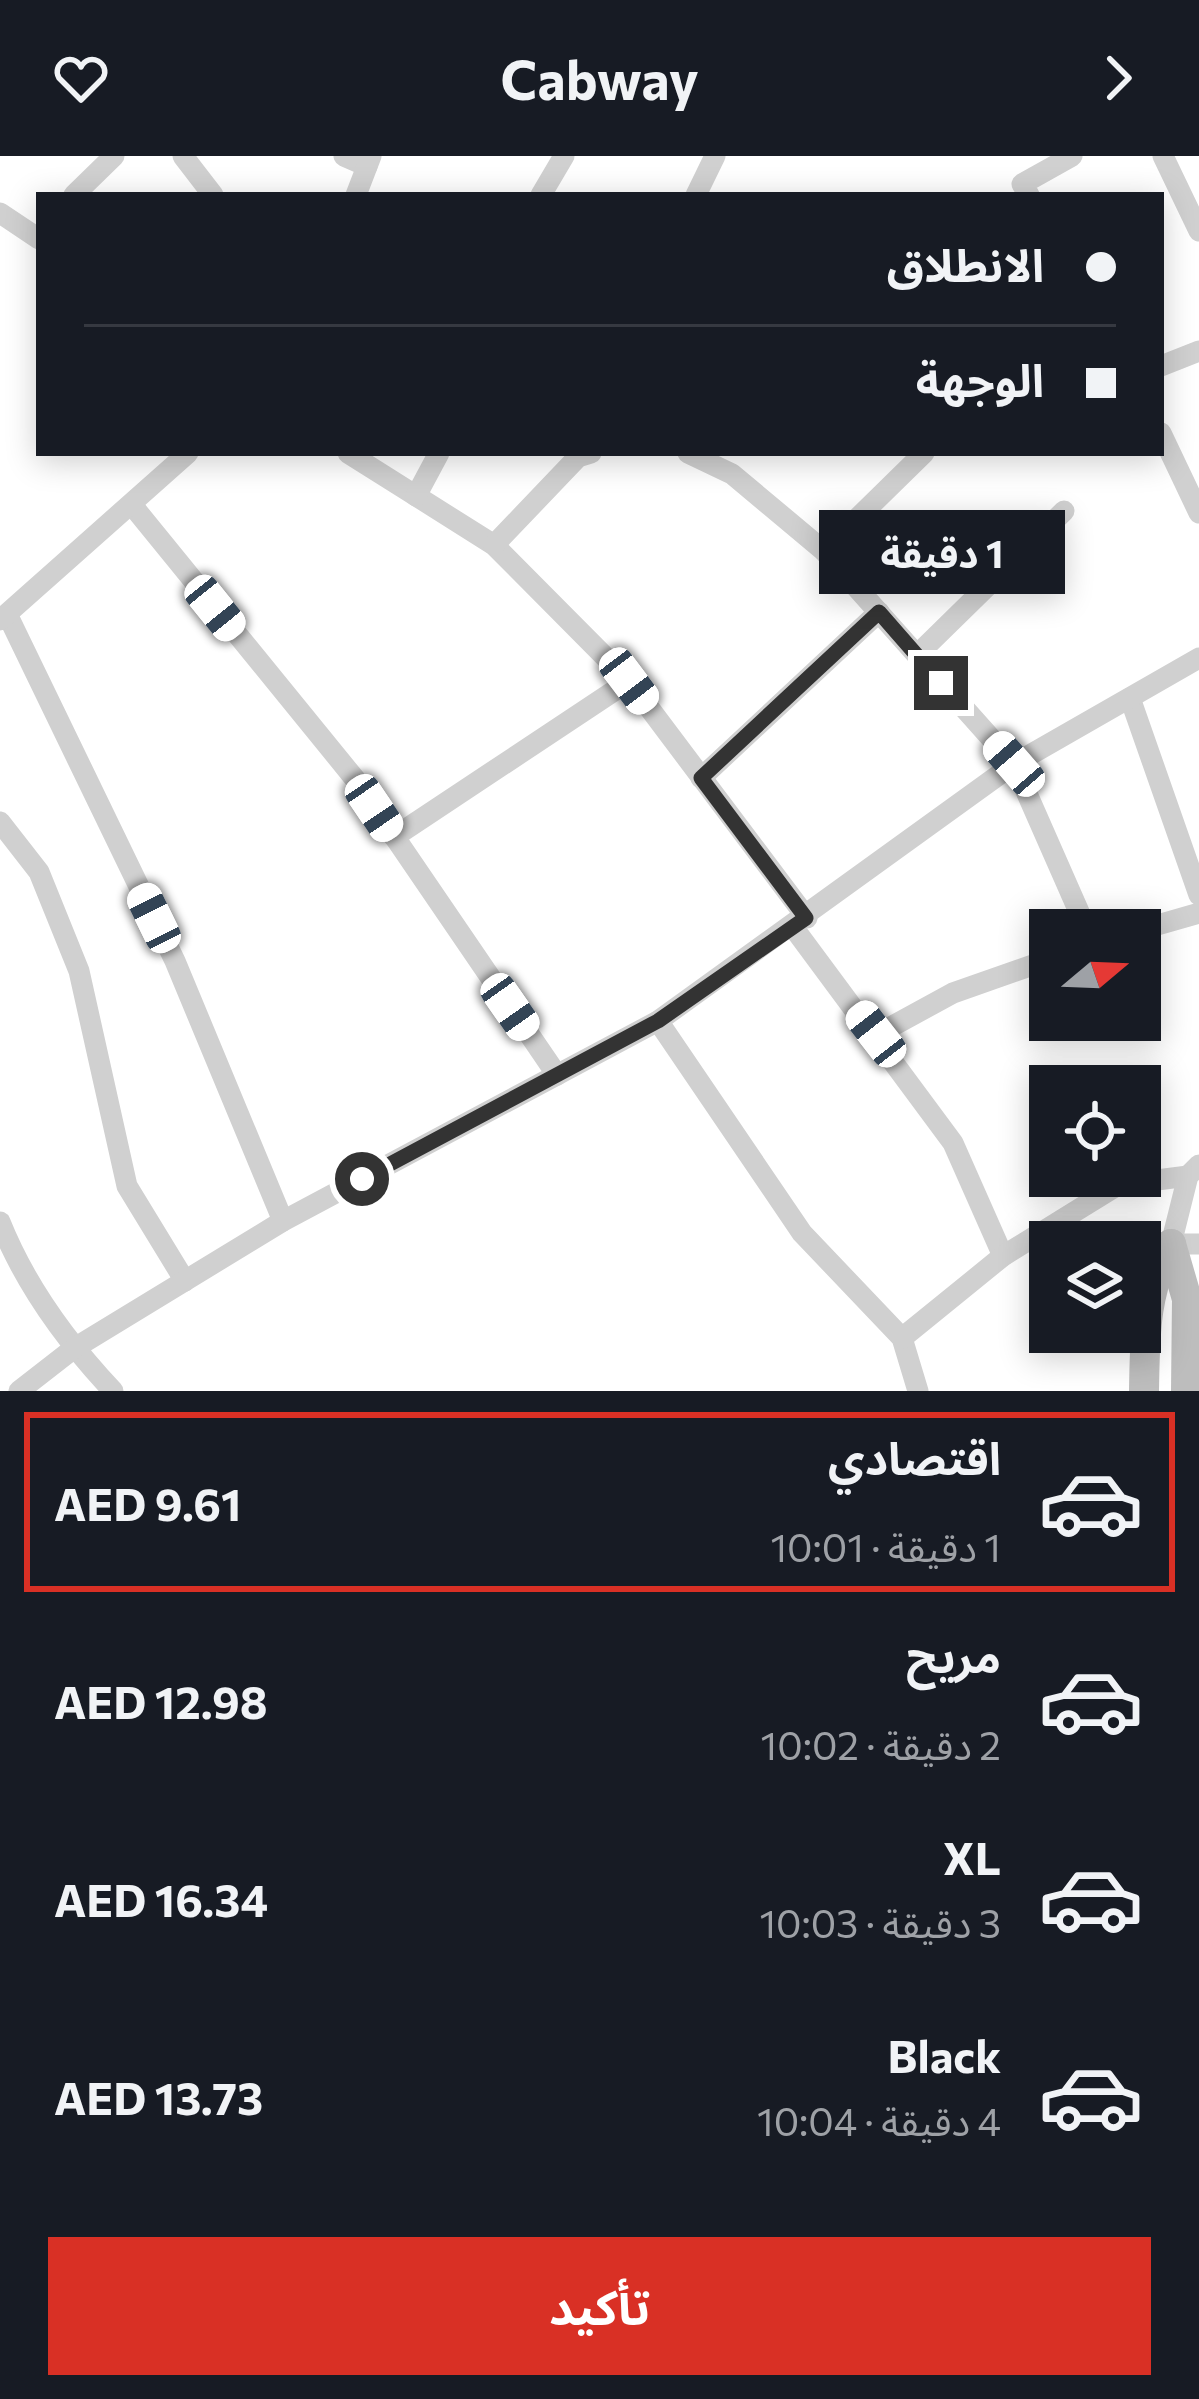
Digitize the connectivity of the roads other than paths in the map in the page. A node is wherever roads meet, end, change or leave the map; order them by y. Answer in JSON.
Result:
{"nodes":[{"id":1,"x":114,"y":156,"type":"edge"},
{"id":2,"x":183,"y":156,"type":"edge"},
{"id":3,"x":344,"y":156,"type":"edge"},
{"id":4,"x":564,"y":156,"type":"edge"},
{"id":5,"x":715,"y":156,"type":"edge"},
{"id":6,"x":1072,"y":156,"type":"edge"},
{"id":7,"x":1163,"y":156,"type":"edge"},
{"id":8,"x":369,"y":161,"type":"edge"},
{"id":9,"x":77,"y":192,"type":"edge"},
{"id":10,"x":211,"y":192,"type":"edge"},
{"id":11,"x":357,"y":192,"type":"edge"},
{"id":12,"x":544,"y":192,"type":"edge"},
{"id":13,"x":697,"y":192,"type":"edge"},
{"id":14,"x":1027,"y":192,"type":"edge"},
{"id":15,"x":0,"y":213,"type":"edge"},
{"id":16,"x":1199,"y":231,"type":"edge"},
{"id":17,"x":36,"y":233,"type":"edge"},
{"id":18,"x":1199,"y":350,"type":"edge"},
{"id":19,"x":1164,"y":366,"type":"edge"},
{"id":20,"x":1164,"y":439,"type":"edge"},
{"id":21,"x":185,"y":456,"type":"edge"},
{"id":22,"x":353,"y":456,"type":"edge"},
{"id":23,"x":438,"y":456,"type":"edge"},
{"id":24,"x":581,"y":456,"type":"edge"},
{"id":25,"x":694,"y":456,"type":"edge"},
{"id":26,"x":922,"y":456,"type":"edge"},
{"id":27,"x":416,"y":496,"type":"junction"},
{"id":28,"x":132,"y":506,"type":"junction"},
{"id":29,"x":1064,"y":511,"type":"dead end"},
{"id":30,"x":1199,"y":513,"type":"edge"},
{"id":31,"x":494,"y":544,"type":"junction"},
{"id":32,"x":824,"y":550,"type":"junction"},
{"id":33,"x":879,"y":612,"type":"junction"},
{"id":34,"x":4,"y":618,"type":"edge"},
{"id":35,"x":917,"y":656,"type":"junction"},
{"id":36,"x":1199,"y":658,"type":"edge"},
{"id":37,"x":629,"y":681,"type":"junction"},
{"id":38,"x":1130,"y":698,"type":"junction"},
{"id":39,"x":1014,"y":764,"type":"junction"},
{"id":40,"x":701,"y":778,"type":"junction"},
{"id":41,"x":0,"y":822,"type":"edge"},
{"id":42,"x":394,"y":837,"type":"junction"},
{"id":43,"x":1199,"y":895,"type":"edge"},
{"id":44,"x":1078,"y":909,"type":"edge"},
{"id":45,"x":1199,"y":913,"type":"edge"},
{"id":46,"x":800,"y":923,"type":"junction"},
{"id":47,"x":1161,"y":924,"type":"edge"},
{"id":48,"x":1029,"y":966,"type":"edge"},
{"id":49,"x":658,"y":1021,"type":"junction"},
{"id":50,"x":876,"y":1034,"type":"junction"},
{"id":51,"x":556,"y":1076,"type":"junction"},
{"id":52,"x":1194,"y":1170,"type":"edge"},
{"id":53,"x":283,"y":1221,"type":"junction"},
{"id":54,"x":0,"y":1222,"type":"edge"},
{"id":55,"x":1185,"y":1244,"type":"edge"},
{"id":56,"x":1003,"y":1256,"type":"junction"},
{"id":57,"x":185,"y":1280,"type":"junction"},
{"id":58,"x":902,"y":1338,"type":"junction"},
{"id":59,"x":74,"y":1349,"type":"junction"},
{"id":60,"x":19,"y":1391,"type":"edge"},
{"id":61,"x":113,"y":1391,"type":"edge"},
{"id":62,"x":919,"y":1391,"type":"edge"},
{"id":63,"x":1144,"y":1391,"type":"edge"},
{"id":64,"x":1186,"y":1391,"type":"edge"}],
"edges":[{"from":1,"to":9,"type":"street"},
{"from":2,"to":10,"type":"street"},
{"from":3,"to":8,"type":"street"},
{"from":4,"to":12,"type":"street"},
{"from":5,"to":13,"type":"street"},
{"from":6,"to":14,"type":"street"},
{"from":7,"to":16,"type":"street"},
{"from":8,"to":11,"type":"street"},
{"from":15,"to":17,"type":"street"},
{"from":18,"to":19,"type":"street"},
{"from":20,"to":30,"type":"street"},
{"from":21,"to":28,"type":"street"},
{"from":22,"to":27,"type":"street"},
{"from":23,"to":27,"type":"street"},
{"from":24,"to":31,"type":"street"},
{"from":25,"to":32,"type":"street"},
{"from":26,"to":32,"type":"street"},
{"from":27,"to":31,"type":"street"},
{"from":28,"to":34,"type":"street"},
{"from":28,"to":42,"type":"street"},
{"from":29,"to":35,"type":"street"},
{"from":31,"to":37,"type":"street"},
{"from":32,"to":33,"type":"street"},
{"from":33,"to":35,"type":"street"},
{"from":33,"to":40,"type":"street"},
{"from":34,"to":53,"type":"street"},
{"from":35,"to":39,"type":"street"},
{"from":36,"to":38,"type":"street"},
{"from":37,"to":40,"type":"street"},
{"from":37,"to":42,"type":"street"},
{"from":38,"to":39,"type":"street"},
{"from":38,"to":43,"type":"street"},
{"from":39,"to":44,"type":"street"},
{"from":39,"to":46,"type":"street"},
{"from":40,"to":46,"type":"street"},
{"from":41,"to":57,"type":"street"},
{"from":42,"to":51,"type":"street"},
{"from":45,"to":47,"type":"street"},
{"from":46,"to":49,"type":"street"},
{"from":46,"to":50,"type":"street"},
{"from":48,"to":50,"type":"street"},
{"from":49,"to":51,"type":"street"},
{"from":49,"to":58,"type":"street"},
{"from":50,"to":56,"type":"street"},
{"from":51,"to":53,"type":"street"},
{"from":52,"to":55,"type":"street"},
{"from":52,"to":56,"type":"street"},
{"from":53,"to":57,"type":"street"},
{"from":54,"to":59,"type":"street"},
{"from":55,"to":63,"type":"main road"},
{"from":55,"to":64,"type":"main road"},
{"from":56,"to":58,"type":"street"},
{"from":57,"to":59,"type":"street"},
{"from":58,"to":62,"type":"street"},
{"from":59,"to":60,"type":"street"},
{"from":59,"to":61,"type":"street"}]}
